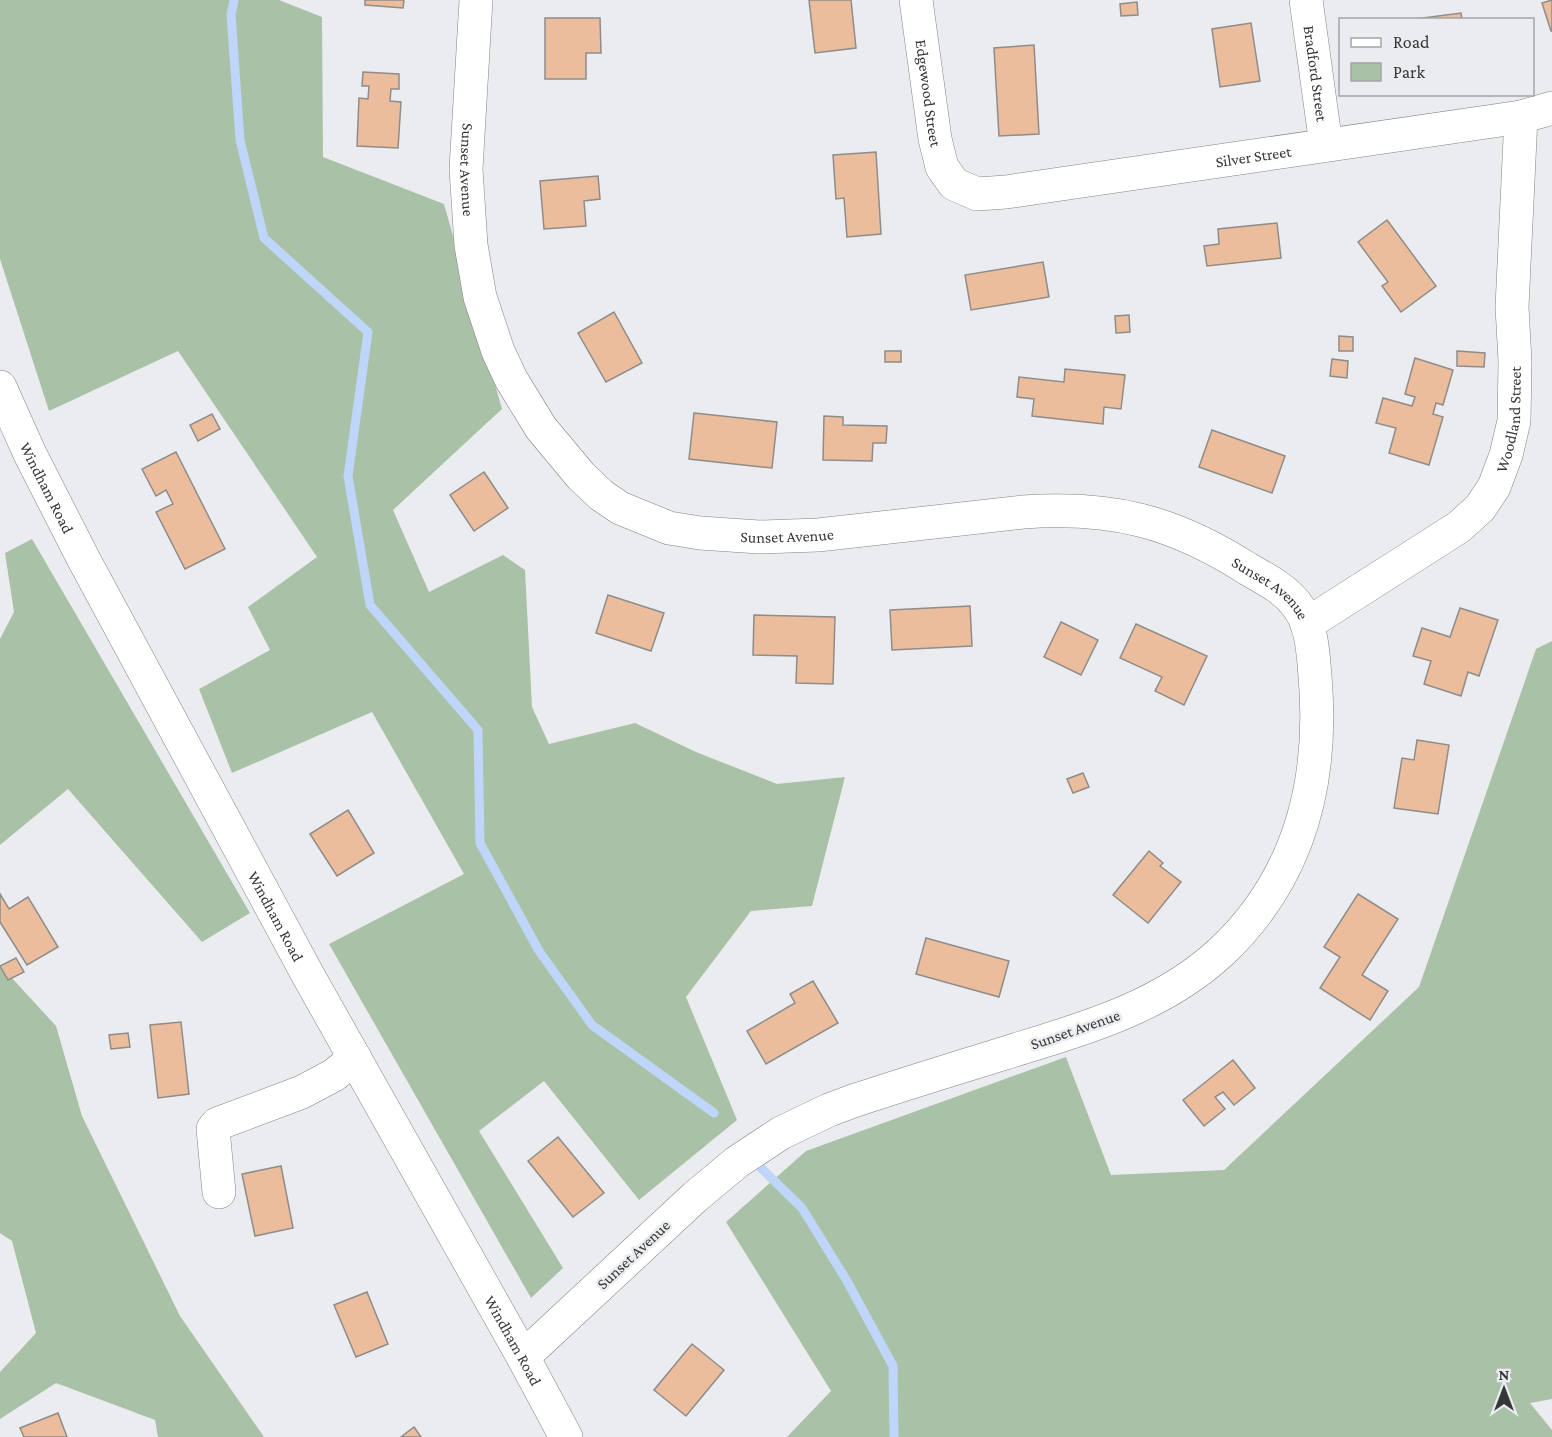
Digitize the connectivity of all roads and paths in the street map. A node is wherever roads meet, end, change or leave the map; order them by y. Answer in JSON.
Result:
{"nodes":[{"id":1,"x":476,"y":0,"type":"edge"},
{"id":2,"x":916,"y":0,"type":"edge"},
{"id":3,"x":1306,"y":0,"type":"edge"},
{"id":4,"x":1552,"y":108,"type":"edge"},
{"id":5,"x":1521,"y":117,"type":"junction"},
{"id":6,"x":1326,"y":146,"type":"junction"},
{"id":7,"x":954,"y":184,"type":"joint"},
{"id":8,"x":0,"y":387,"type":"edge"},
{"id":9,"x":1307,"y":624,"type":"junction"},
{"id":10,"x":355,"y":1058,"type":"junction"},
{"id":11,"x":219,"y":1192,"type":"dead end"},
{"id":12,"x":523,"y":1357,"type":"junction"},
{"id":13,"x":566,"y":1437,"type":"edge"}],
"edges":[{"from":1,"to":9,"type":"street","name":"Sunset Avenue"},
{"from":2,"to":7,"type":"street","name":"Edgewood Street"},
{"from":3,"to":6,"type":"street","name":"Bradford Street"},
{"from":4,"to":5,"type":"street","name":"Silver Street"},
{"from":5,"to":6,"type":"street","name":"Silver Street"},
{"from":5,"to":9,"type":"street","name":"Woodland Street"},
{"from":6,"to":7,"type":"street","name":"Silver Street"},
{"from":8,"to":10,"type":"street","name":"Windham Road"},
{"from":9,"to":12,"type":"street","name":"Sunset Avenue"},
{"from":10,"to":11,"type":"street"},
{"from":10,"to":12,"type":"street","name":"Windham Road"},
{"from":12,"to":13,"type":"street","name":"Windham Road"}]}
